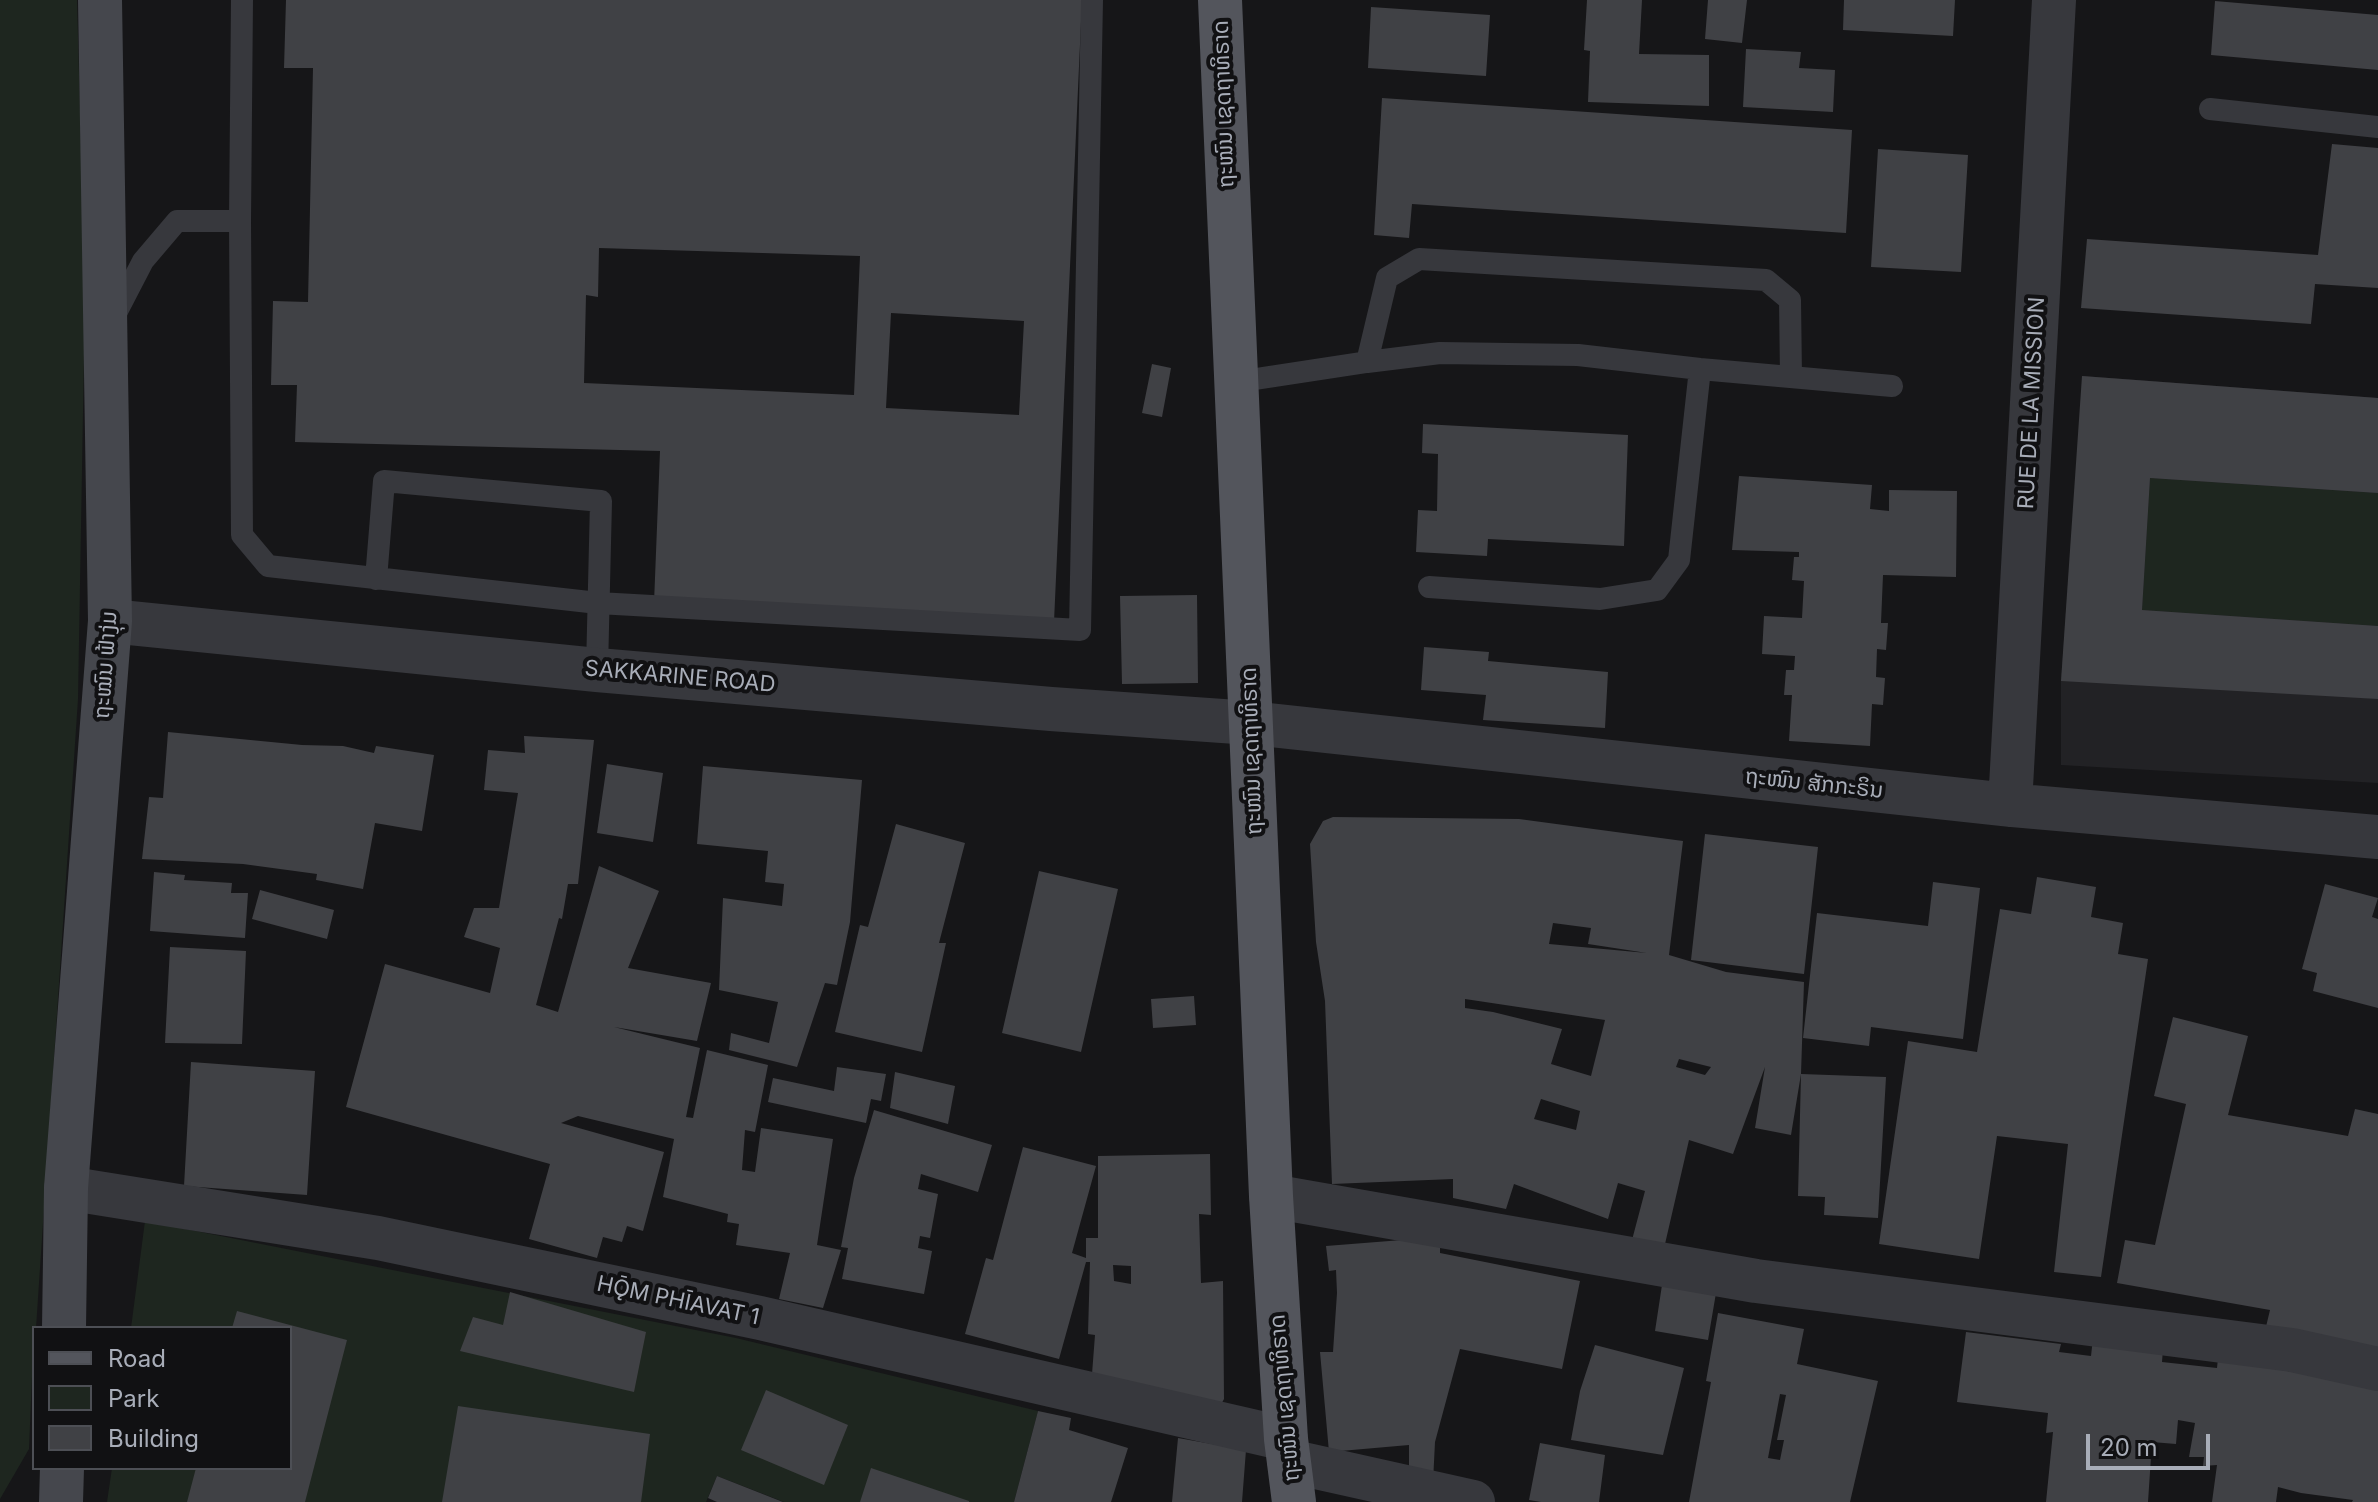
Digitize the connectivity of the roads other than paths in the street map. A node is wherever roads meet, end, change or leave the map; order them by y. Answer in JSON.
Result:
{"nodes":[{"id":1,"x":100,"y":0,"type":"edge"},
{"id":2,"x":242,"y":0,"type":"edge"},
{"id":3,"x":1092,"y":0,"type":"edge"},
{"id":4,"x":1220,"y":0,"type":"edge"},
{"id":5,"x":2054,"y":0,"type":"edge"},
{"id":6,"x":2210,"y":109,"type":"dead end"},
{"id":7,"x":2378,"y":127,"type":"edge"},
{"id":8,"x":240,"y":221,"type":"junction"},
{"id":9,"x":106,"y":332,"type":"junction"},
{"id":10,"x":1367,"y":362,"type":"junction"},
{"id":11,"x":1700,"y":369,"type":"junction"},
{"id":12,"x":1791,"y":377,"type":"junction"},
{"id":13,"x":1236,"y":382,"type":"junction"},
{"id":14,"x":1892,"y":386,"type":"dead end"},
{"id":15,"x":376,"y":579,"type":"junction"},
{"id":16,"x":1429,"y":587,"type":"dead end"},
{"id":17,"x":598,"y":603,"type":"junction"},
{"id":18,"x":110,"y":621,"type":"junction"},
{"id":19,"x":597,"y":670,"type":"junction"},
{"id":20,"x":1251,"y":723,"type":"junction"},
{"id":21,"x":2010,"y":805,"type":"junction"},
{"id":22,"x":2378,"y":837,"type":"edge"},
{"id":23,"x":66,"y":1188,"type":"junction"},
{"id":24,"x":1271,"y":1196,"type":"junction"},
{"id":25,"x":64,"y":1326,"type":"edge"},
{"id":26,"x":2378,"y":1369,"type":"edge"},
{"id":27,"x":1289,"y":1467,"type":"edge"},
{"id":28,"x":1473,"y":1502,"type":"edge"}],
"edges":[{"from":1,"to":9,"type":"street","name":"ຖະໝົນ ຟ້າງຸ່ມ"},
{"from":2,"to":8,"type":"lane"},
{"from":3,"to":17,"type":"lane"},
{"from":4,"to":13,"type":"main road","name":"ຖະໜົນ ເຊດຖາທິຣາດ"},
{"from":5,"to":21,"type":"street","name":"RUE DE LA MISSION"},
{"from":6,"to":7,"type":"lane"},
{"from":8,"to":9,"type":"lane"},
{"from":8,"to":15,"type":"lane"},
{"from":9,"to":18,"type":"street","name":"ຖະໝົນ ຟ້າງຸ່ມ"},
{"from":10,"to":11,"type":"lane"},
{"from":10,"to":12,"type":"lane"},
{"from":10,"to":13,"type":"lane"},
{"from":11,"to":12,"type":"lane"},
{"from":11,"to":16,"type":"lane"},
{"from":12,"to":14,"type":"lane"},
{"from":13,"to":20,"type":"main road","name":"ຖະໜົນ ເຊດຖາທິຣາດ"},
{"from":15,"to":17,"type":"lane"},
{"from":15,"to":17,"type":"lane"},
{"from":17,"to":19,"type":"lane"},
{"from":18,"to":19,"type":"street","name":"SAKKARINE ROAD"},
{"from":18,"to":23,"type":"street","name":"ຖະໝົນ ຟ້າງຸ່ມ"},
{"from":19,"to":20,"type":"street","name":"SAKKARINE ROAD"},
{"from":20,"to":21,"type":"street","name":"ຖະໜົນ ສັກກະຣິນ"},
{"from":20,"to":24,"type":"main road","name":"ຖະໜົນ ເຊດຖາທິຣາດ"},
{"from":21,"to":22,"type":"street","name":"ຖະໜົນ ສັກກະຣິນ"},
{"from":23,"to":25,"type":"street","name":"ຖະໝົນ ຟ້າງຸ່ມ"},
{"from":23,"to":27,"type":"street","name":"HǬM PHĪAVAT 1"},
{"from":24,"to":26,"type":"street"},
{"from":24,"to":27,"type":"main road","name":"ຖະໜົນ ເຊດຖາທິຣາດ"},
{"from":27,"to":28,"type":"street","name":"HǬM PHĪAVAT 1"}]}
